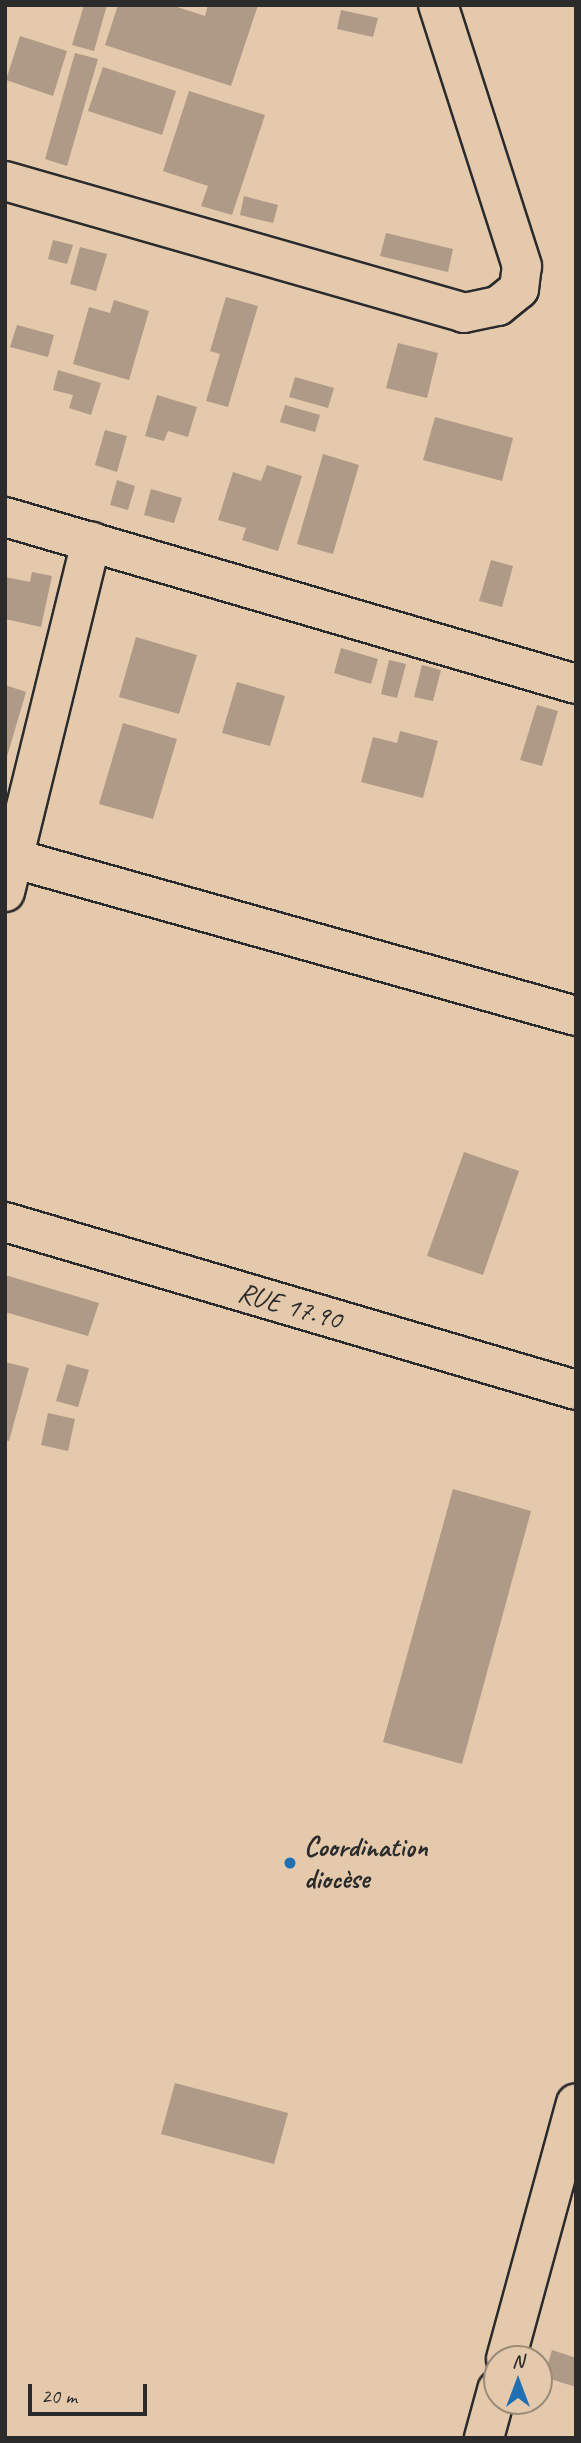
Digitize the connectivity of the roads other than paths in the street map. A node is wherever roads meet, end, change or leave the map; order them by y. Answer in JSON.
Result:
{"nodes":[{"id":1,"x":438,"y":5,"type":"edge"},
{"id":2,"x":5,"y":181,"type":"edge"},
{"id":3,"x":5,"y":517,"type":"edge"},
{"id":4,"x":92,"y":541,"type":"junction"},
{"id":5,"x":576,"y":684,"type":"edge"},
{"id":6,"x":8,"y":869,"type":"edge"},
{"id":7,"x":576,"y":1016,"type":"edge"},
{"id":8,"x":5,"y":1222,"type":"edge"},
{"id":9,"x":576,"y":1390,"type":"edge"},
{"id":10,"x":576,"y":2102,"type":"edge"},
{"id":11,"x":510,"y":2345,"type":"edge"},
{"id":12,"x":490,"y":2415,"type":"edge"},
{"id":13,"x":484,"y":2438,"type":"edge"}],
"edges":[{"from":1,"to":2,"type":"street"},
{"from":3,"to":4,"type":"street"},
{"from":4,"to":5,"type":"street"},
{"from":4,"to":6,"type":"street"},
{"from":6,"to":7,"type":"street"},
{"from":8,"to":9,"type":"street","name":"RUE 17.90"},
{"from":10,"to":11,"type":"street"},
{"from":12,"to":13,"type":"street"}]}
